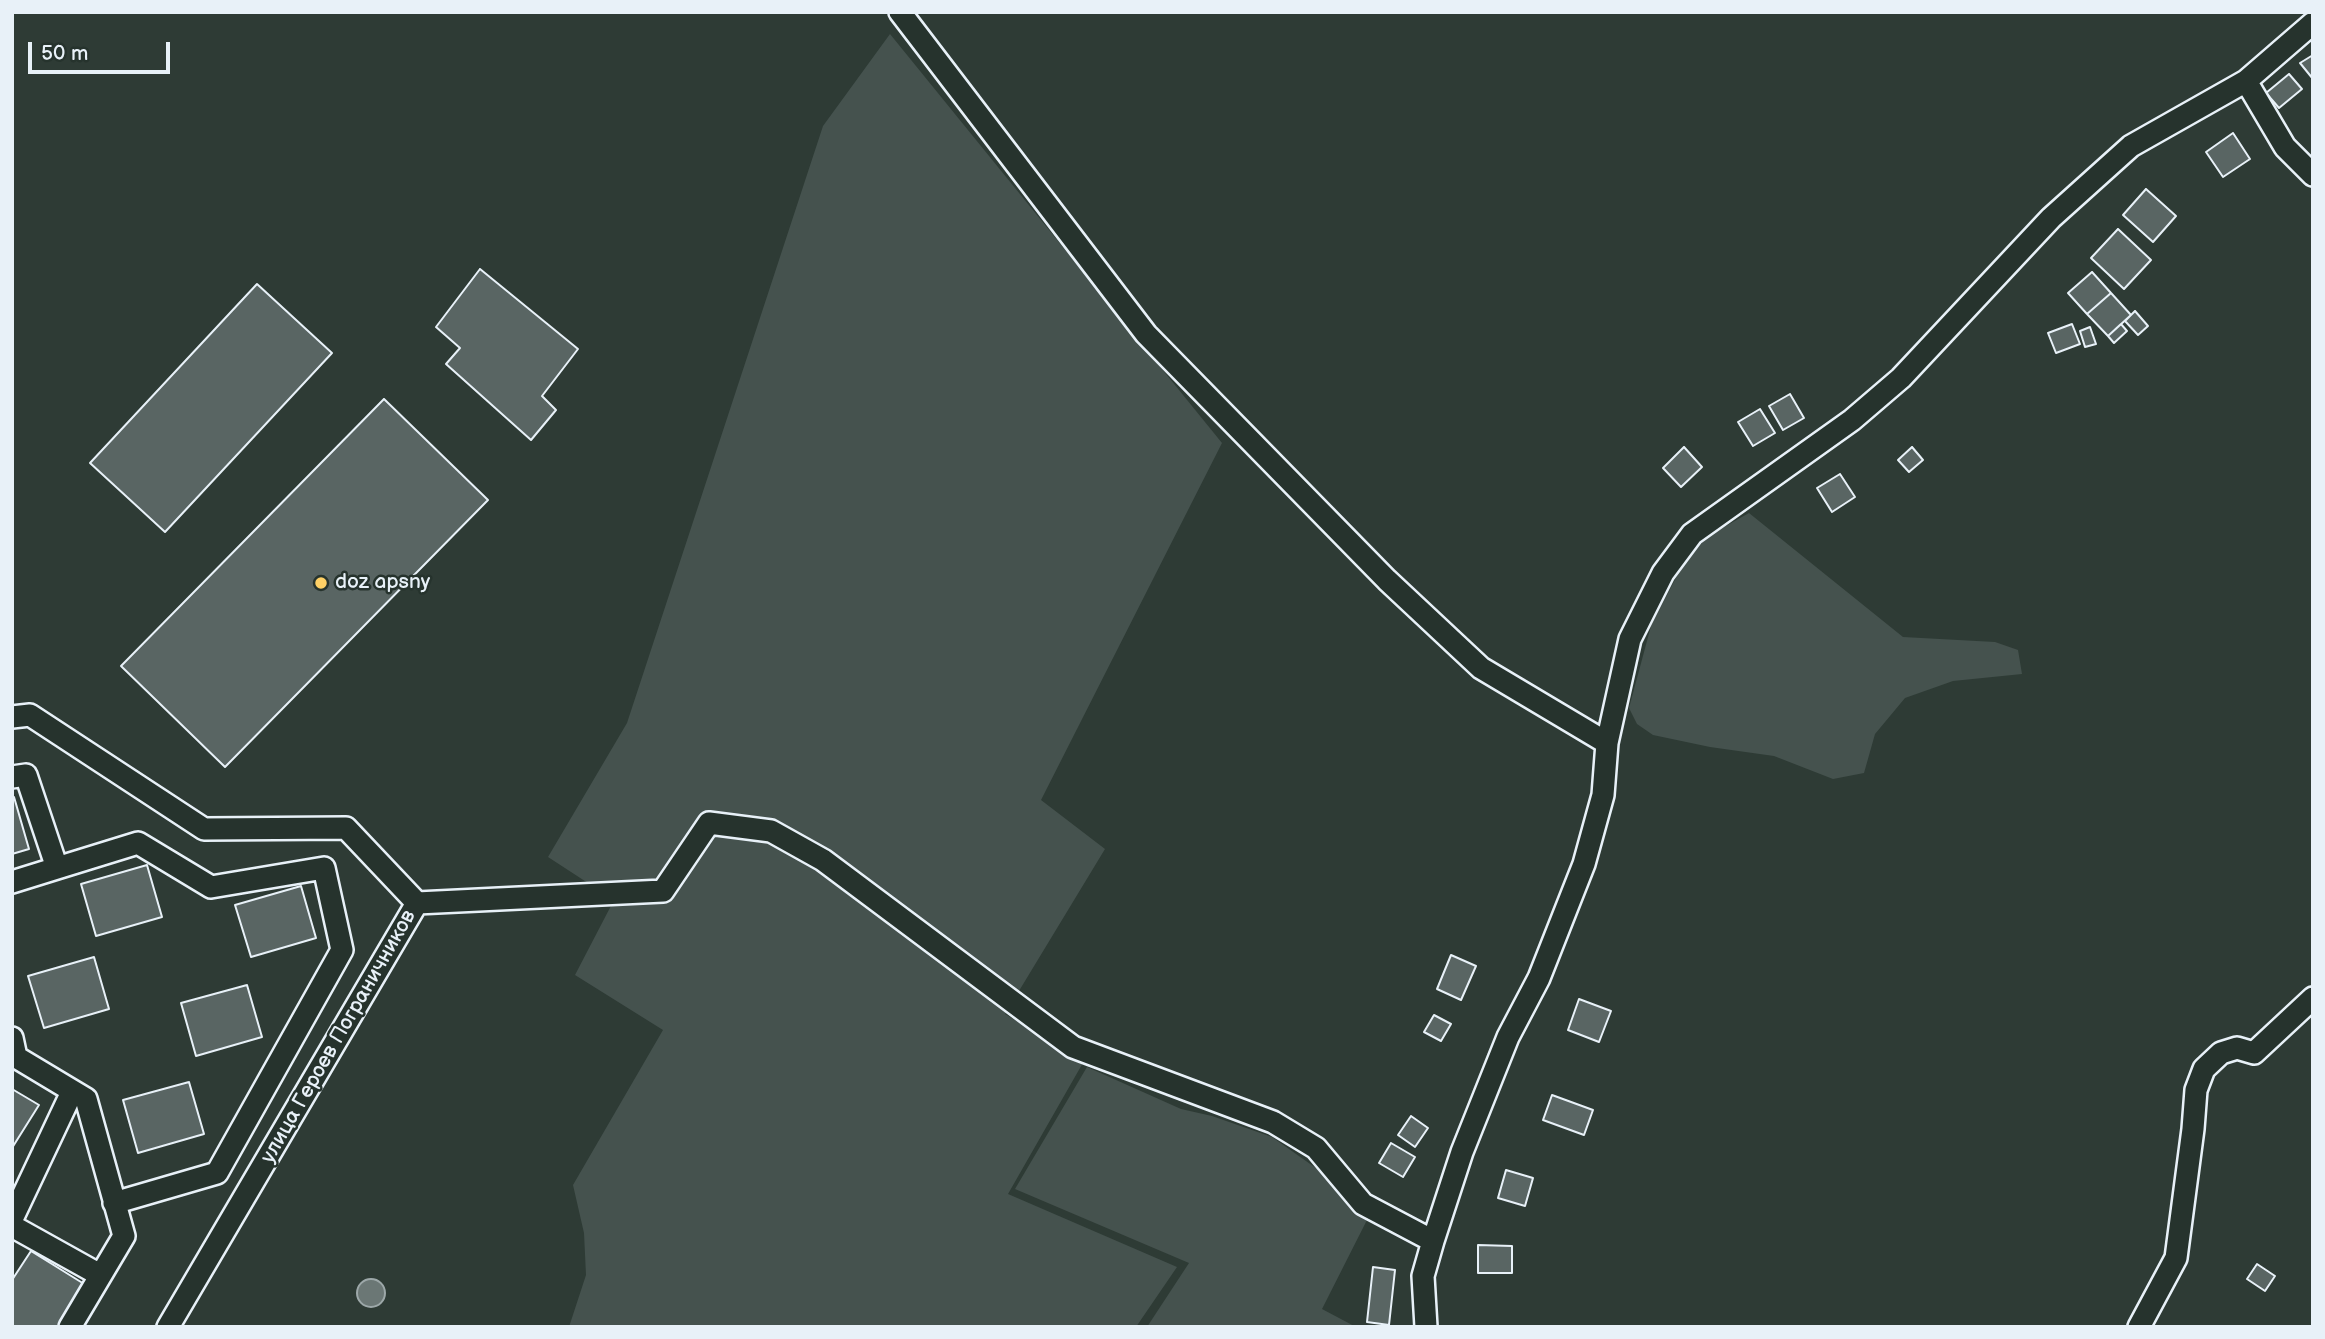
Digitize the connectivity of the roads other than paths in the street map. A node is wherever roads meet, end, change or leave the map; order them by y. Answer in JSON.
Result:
{"nodes":[{"id":1,"x":900,"y":12,"type":"edge"},
{"id":2,"x":2313,"y":23,"type":"edge"},
{"id":3,"x":2246,"y":81,"type":"junction"},
{"id":4,"x":2313,"y":176,"type":"edge"},
{"id":5,"x":12,"y":717,"type":"edge"},
{"id":6,"x":1607,"y":743,"type":"junction"},
{"id":7,"x":12,"y":777,"type":"edge"},
{"id":8,"x":57,"y":868,"type":"junction"},
{"id":9,"x":12,"y":882,"type":"edge"},
{"id":10,"x":417,"y":903,"type":"junction"},
{"id":11,"x":2313,"y":998,"type":"edge"},
{"id":12,"x":12,"y":1038,"type":"edge"},
{"id":13,"x":72,"y":1092,"type":"junction"},
{"id":14,"x":114,"y":1203,"type":"junction"},
{"id":15,"x":12,"y":1219,"type":"edge"},
{"id":16,"x":12,"y":1226,"type":"edge"},
{"id":17,"x":1433,"y":1241,"type":"junction"},
{"id":18,"x":100,"y":1275,"type":"junction"},
{"id":19,"x":70,"y":1327,"type":"edge"},
{"id":20,"x":168,"y":1327,"type":"edge"},
{"id":21,"x":1426,"y":1327,"type":"edge"},
{"id":22,"x":2139,"y":1327,"type":"edge"}],
"edges":[{"from":1,"to":6,"type":"street"},
{"from":2,"to":3,"type":"street"},
{"from":3,"to":4,"type":"street"},
{"from":3,"to":6,"type":"street"},
{"from":5,"to":10,"type":"street"},
{"from":6,"to":17,"type":"street"},
{"from":7,"to":8,"type":"street"},
{"from":8,"to":9,"type":"street"},
{"from":8,"to":14,"type":"street"},
{"from":10,"to":17,"type":"street","name":"улица Героев Пограничников"},
{"from":10,"to":20,"type":"street","name":"улица Героев Пограничников"},
{"from":11,"to":22,"type":"street"},
{"from":12,"to":13,"type":"street"},
{"from":13,"to":14,"type":"street"},
{"from":13,"to":15,"type":"street"},
{"from":14,"to":18,"type":"street"},
{"from":16,"to":18,"type":"street"},
{"from":17,"to":21,"type":"street"},
{"from":18,"to":19,"type":"street"}]}
